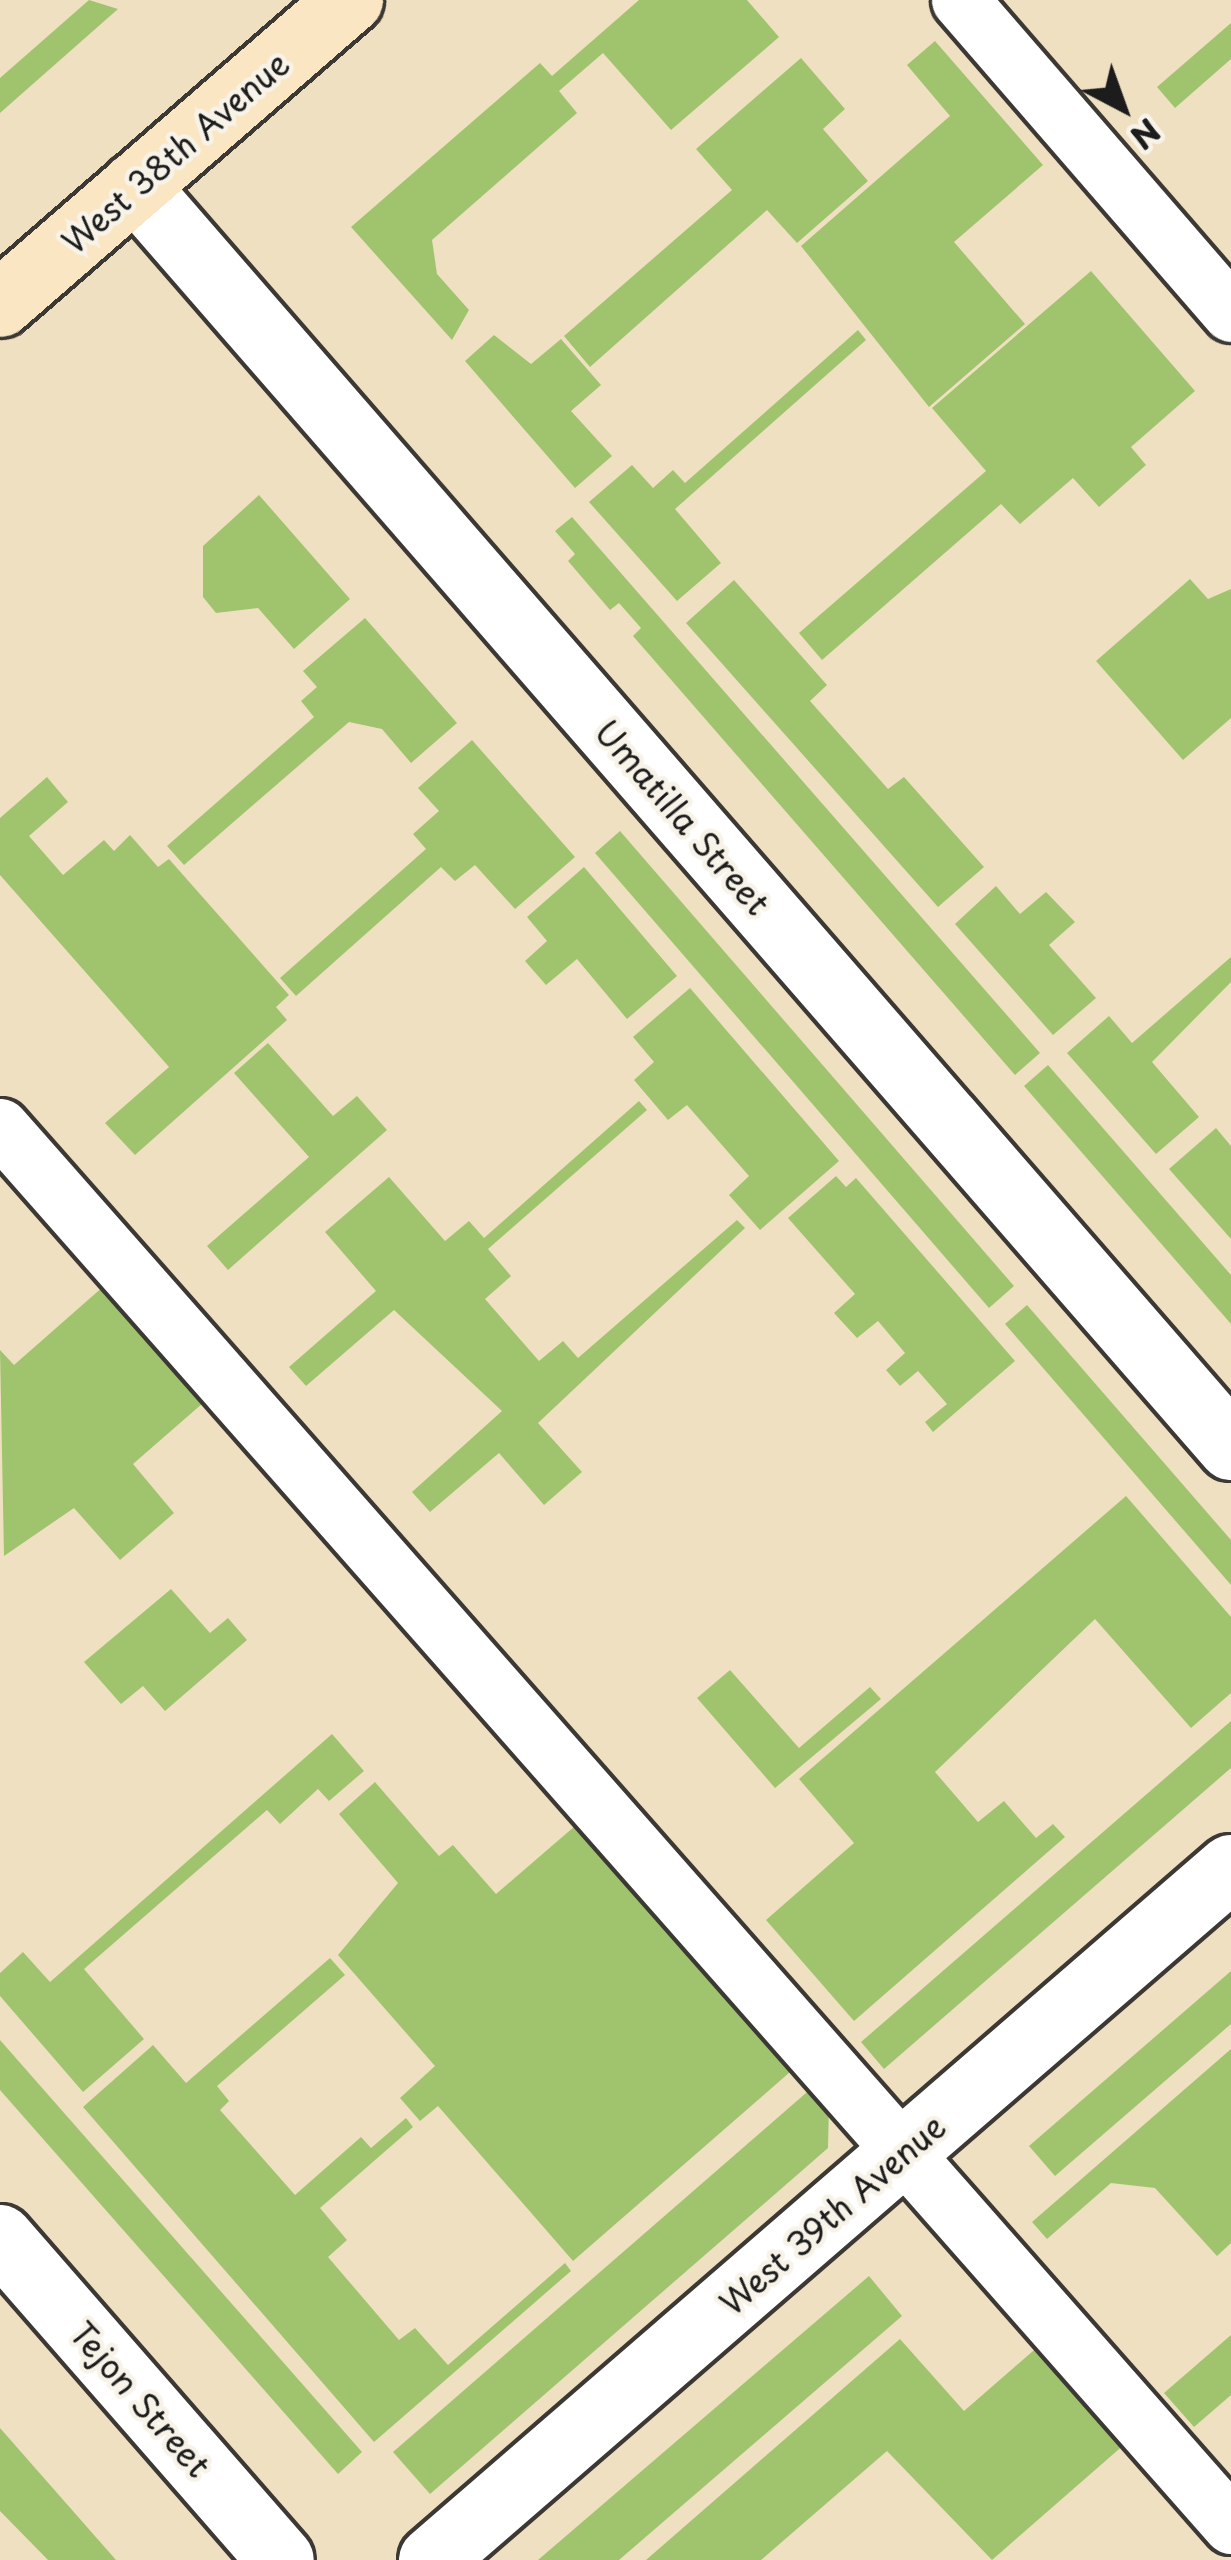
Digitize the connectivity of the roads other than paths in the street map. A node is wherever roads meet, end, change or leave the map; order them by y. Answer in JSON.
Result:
{"nodes":[{"id":1,"x":350,"y":0,"type":"edge"},
{"id":2,"x":960,"y":0,"type":"edge"},
{"id":3,"x":135,"y":186,"type":"junction"},
{"id":4,"x":0,"y":304,"type":"edge"},
{"id":5,"x":1231,"y":313,"type":"edge"},
{"id":6,"x":0,"y":1127,"type":"edge"},
{"id":7,"x":1231,"y":1447,"type":"edge"},
{"id":8,"x":1231,"y":1868,"type":"edge"},
{"id":9,"x":903,"y":2153,"type":"junction"},
{"id":10,"x":0,"y":2238,"type":"edge"},
{"id":11,"x":1231,"y":2525,"type":"edge"},
{"id":12,"x":281,"y":2560,"type":"edge"},
{"id":13,"x":432,"y":2560,"type":"edge"}],
"edges":[{"from":1,"to":3,"type":"main road","name":"West 38th Avenue"},
{"from":2,"to":5,"type":"lane"},
{"from":3,"to":4,"type":"main road","name":"West 38th Avenue"},
{"from":3,"to":7,"type":"street","name":"Umatilla Street"},
{"from":6,"to":9,"type":"lane"},
{"from":8,"to":9,"type":"street","name":"West 39th Avenue"},
{"from":9,"to":11,"type":"lane"},
{"from":9,"to":13,"type":"street","name":"West 39th Avenue"},
{"from":10,"to":12,"type":"street","name":"Tejon Street"}]}
